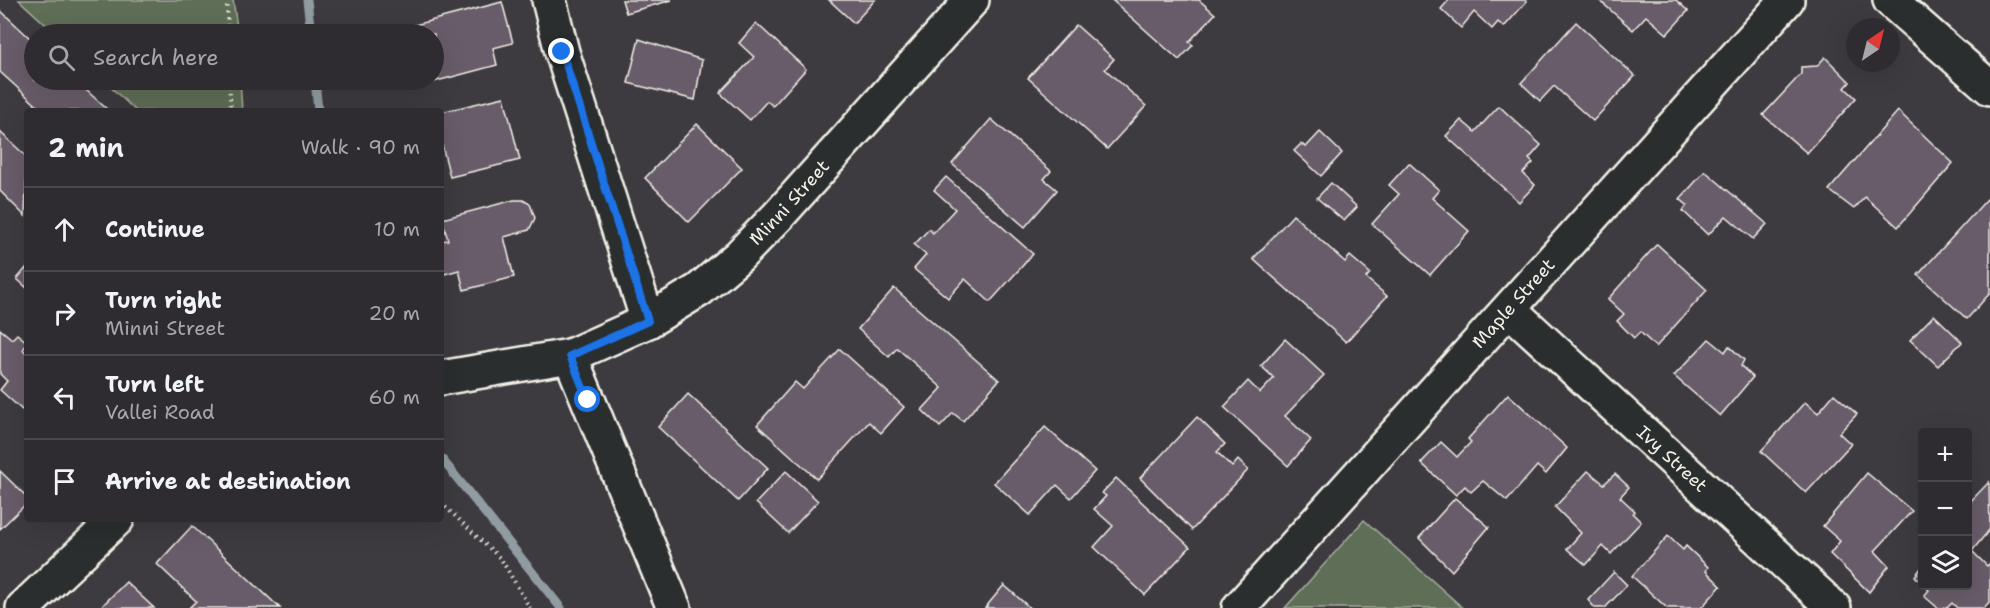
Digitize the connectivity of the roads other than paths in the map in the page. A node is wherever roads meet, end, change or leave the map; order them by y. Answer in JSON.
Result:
{"nodes":[{"id":1,"x":549,"y":0,"type":"edge"},
{"id":2,"x":972,"y":0,"type":"edge"},
{"id":3,"x":1787,"y":0,"type":"edge"},
{"id":4,"x":1890,"y":0,"type":"edge"},
{"id":5,"x":1990,"y":88,"type":"edge"},
{"id":6,"x":1510,"y":310,"type":"junction"},
{"id":7,"x":648,"y":321,"type":"junction"},
{"id":8,"x":570,"y":356,"type":"junction"},
{"id":9,"x":444,"y":377,"type":"edge"},
{"id":10,"x":114,"y":522,"type":"edge"},
{"id":11,"x":23,"y":608,"type":"edge"},
{"id":12,"x":674,"y":608,"type":"edge"},
{"id":13,"x":1239,"y":608,"type":"edge"},
{"id":14,"x":1834,"y":608,"type":"edge"}],
"edges":[{"from":1,"to":7,"type":"street"},
{"from":2,"to":7,"type":"street","name":"Minni Street"},
{"from":3,"to":6,"type":"street","name":"Maple Street"},
{"from":4,"to":5,"type":"street"},
{"from":6,"to":13,"type":"street","name":"Maple Street"},
{"from":6,"to":14,"type":"street","name":"Ivy Street"},
{"from":7,"to":8,"type":"street","name":"Minni Street"},
{"from":8,"to":9,"type":"street","name":"Minni Street"},
{"from":8,"to":12,"type":"street"},
{"from":10,"to":11,"type":"street"}]}
